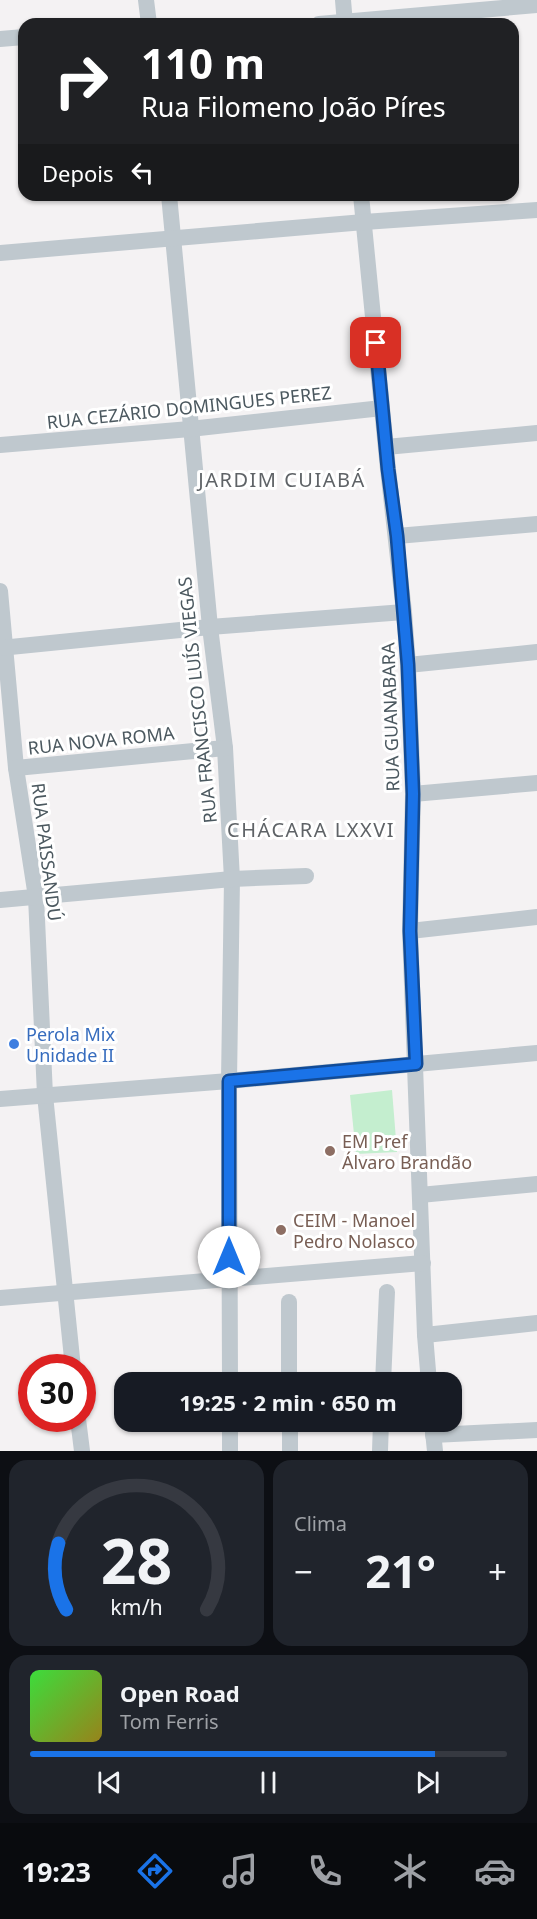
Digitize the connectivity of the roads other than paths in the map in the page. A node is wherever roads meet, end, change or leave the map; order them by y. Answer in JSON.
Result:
{"nodes":[{"id":1,"x":146,"y":0,"type":"edge"},
{"id":2,"x":343,"y":0,"type":"edge"},
{"id":3,"x":537,"y":5,"type":"edge"},
{"id":4,"x":148,"y":18,"type":"edge"},
{"id":5,"x":345,"y":18,"type":"edge"},
{"id":6,"x":390,"y":18,"type":"edge"},
{"id":7,"x":18,"y":38,"type":"edge"},
{"id":8,"x":0,"y":39,"type":"edge"},
{"id":9,"x":170,"y":201,"type":"edge"},
{"id":10,"x":362,"y":201,"type":"edge"},
{"id":11,"x":537,"y":210,"type":"edge"},
{"id":12,"x":364,"y":222,"type":"junction"},
{"id":13,"x":174,"y":238,"type":"junction"},
{"id":14,"x":0,"y":253,"type":"edge"},
{"id":15,"x":382,"y":408,"type":"junction"},
{"id":16,"x":190,"y":429,"type":"junction"},
{"id":17,"x":537,"y":433,"type":"edge"},
{"id":18,"x":0,"y":445,"type":"edge"},
{"id":19,"x":386,"y":447,"type":"junction"},
{"id":20,"x":537,"y":524,"type":"edge"},
{"id":21,"x":397,"y":536,"type":"junction"},
{"id":22,"x":0,"y":591,"type":"edge"},
{"id":23,"x":404,"y":612,"type":"junction"},
{"id":24,"x":210,"y":627,"type":"junction"},
{"id":25,"x":3,"y":647,"type":"edge"},
{"id":26,"x":537,"y":652,"type":"edge"},
{"id":27,"x":408,"y":665,"type":"junction"},
{"id":28,"x":225,"y":748,"type":"junction"},
{"id":29,"x":16,"y":768,"type":"junction"},
{"id":30,"x":537,"y":783,"type":"edge"},
{"id":31,"x":413,"y":794,"type":"junction"},
{"id":32,"x":306,"y":876,"type":"dead end"},
{"id":33,"x":232,"y":879,"type":"junction"},
{"id":34,"x":36,"y":897,"type":"junction"},
{"id":35,"x":0,"y":900,"type":"edge"},
{"id":36,"x":537,"y":917,"type":"edge"},
{"id":37,"x":410,"y":931,"type":"junction"},
{"id":38,"x":537,"y":1053,"type":"edge"},
{"id":39,"x":416,"y":1064,"type":"junction"},
{"id":40,"x":229,"y":1081,"type":"junction"},
{"id":41,"x":45,"y":1095,"type":"junction"},
{"id":42,"x":0,"y":1099,"type":"edge"},
{"id":43,"x":537,"y":1184,"type":"edge"},
{"id":44,"x":420,"y":1196,"type":"junction"},
{"id":45,"x":423,"y":1263,"type":"junction"},
{"id":46,"x":230,"y":1280,"type":"junction"},
{"id":47,"x":387,"y":1292,"type":"dead end"},
{"id":48,"x":65,"y":1293,"type":"junction"},
{"id":49,"x":0,"y":1298,"type":"edge"},
{"id":50,"x":289,"y":1302,"type":"dead end"},
{"id":51,"x":537,"y":1323,"type":"edge"},
{"id":52,"x":425,"y":1335,"type":"junction"},
{"id":53,"x":72,"y":1354,"type":"edge"},
{"id":54,"x":230,"y":1372,"type":"edge"},
{"id":55,"x":289,"y":1372,"type":"edge"},
{"id":56,"x":383,"y":1372,"type":"edge"},
{"id":57,"x":428,"y":1372,"type":"edge"},
{"id":58,"x":537,"y":1430,"type":"edge"},
{"id":59,"x":80,"y":1432,"type":"edge"},
{"id":60,"x":230,"y":1432,"type":"edge"},
{"id":61,"x":290,"y":1432,"type":"edge"},
{"id":62,"x":381,"y":1432,"type":"edge"},
{"id":63,"x":433,"y":1436,"type":"edge"},
{"id":64,"x":82,"y":1451,"type":"edge"},
{"id":65,"x":230,"y":1451,"type":"edge"},
{"id":66,"x":290,"y":1451,"type":"edge"},
{"id":67,"x":380,"y":1451,"type":"edge"}],
"edges":[{"from":1,"to":4,"type":"street"},
{"from":2,"to":5,"type":"street"},
{"from":3,"to":6,"type":"street"},
{"from":7,"to":8,"type":"street"},
{"from":9,"to":13,"type":"street","name":"RUA FRANCISCO LUÍS VIEGAS"},
{"from":10,"to":12,"type":"street","name":"RUA GUANABARA"},
{"from":11,"to":12,"type":"street"},
{"from":12,"to":13,"type":"street"},
{"from":12,"to":15,"type":"street","name":"RUA GUANABARA"},
{"from":13,"to":14,"type":"street"},
{"from":13,"to":16,"type":"street","name":"RUA FRANCISCO LUÍS VIEGAS"},
{"from":15,"to":16,"type":"street","name":"RUA CEZÁRIO DOMINGUES PEREZ"},
{"from":15,"to":19,"type":"street","name":"RUA GUANABARA"},
{"from":16,"to":18,"type":"street","name":"RUA CEZÁRIO DOMINGUES PEREZ"},
{"from":16,"to":24,"type":"street","name":"RUA FRANCISCO LUÍS VIEGAS"},
{"from":17,"to":19,"type":"street"},
{"from":19,"to":21,"type":"street","name":"RUA GUANABARA"},
{"from":20,"to":21,"type":"street"},
{"from":21,"to":23,"type":"street","name":"RUA GUANABARA"},
{"from":22,"to":25,"type":"street","name":"RUA PAISSANDÚ"},
{"from":23,"to":24,"type":"street"},
{"from":23,"to":27,"type":"street","name":"RUA GUANABARA"},
{"from":24,"to":25,"type":"street"},
{"from":24,"to":28,"type":"street","name":"RUA FRANCISCO LUÍS VIEGAS"},
{"from":25,"to":29,"type":"street","name":"RUA PAISSANDÚ"},
{"from":26,"to":27,"type":"street"},
{"from":27,"to":31,"type":"street","name":"RUA GUANABARA"},
{"from":28,"to":29,"type":"street","name":"RUA NOVA ROMA"},
{"from":28,"to":33,"type":"street","name":"RUA FRANCISCO LUÍS VIEGAS"},
{"from":29,"to":34,"type":"street","name":"RUA PAISSANDÚ"},
{"from":30,"to":31,"type":"street"},
{"from":31,"to":37,"type":"street","name":"RUA GUANABARA"},
{"from":32,"to":33,"type":"street"},
{"from":33,"to":34,"type":"street"},
{"from":33,"to":40,"type":"street","name":"RUA FRANCISCO LUÍS VIEGAS"},
{"from":34,"to":35,"type":"street"},
{"from":34,"to":41,"type":"street","name":"RUA PAISSANDÚ"},
{"from":36,"to":37,"type":"street"},
{"from":37,"to":39,"type":"street","name":"RUA GUANABARA"},
{"from":38,"to":39,"type":"street"},
{"from":39,"to":40,"type":"street"},
{"from":39,"to":44,"type":"street","name":"RUA GUANABARA"},
{"from":40,"to":41,"type":"street"},
{"from":40,"to":46,"type":"street","name":"RUA FRANCISCO LUÍS VIEGAS"},
{"from":41,"to":42,"type":"street"},
{"from":41,"to":48,"type":"street","name":"RUA PAISSANDÚ"},
{"from":43,"to":44,"type":"street"},
{"from":44,"to":45,"type":"street","name":"RUA GUANABARA"},
{"from":45,"to":46,"type":"street"},
{"from":45,"to":52,"type":"street","name":"RUA GUANABARA"},
{"from":46,"to":48,"type":"street"},
{"from":46,"to":54,"type":"street","name":"RUA FRANCISCO LUÍS VIEGAS"},
{"from":47,"to":56,"type":"street"},
{"from":48,"to":49,"type":"street"},
{"from":48,"to":53,"type":"street","name":"RUA PAISSANDÚ"},
{"from":50,"to":55,"type":"street"},
{"from":51,"to":52,"type":"street"},
{"from":52,"to":57,"type":"street","name":"RUA GUANABARA"},
{"from":58,"to":63,"type":"street"},
{"from":59,"to":64,"type":"street"},
{"from":60,"to":65,"type":"street"},
{"from":61,"to":66,"type":"street"},
{"from":62,"to":67,"type":"street"}]}
